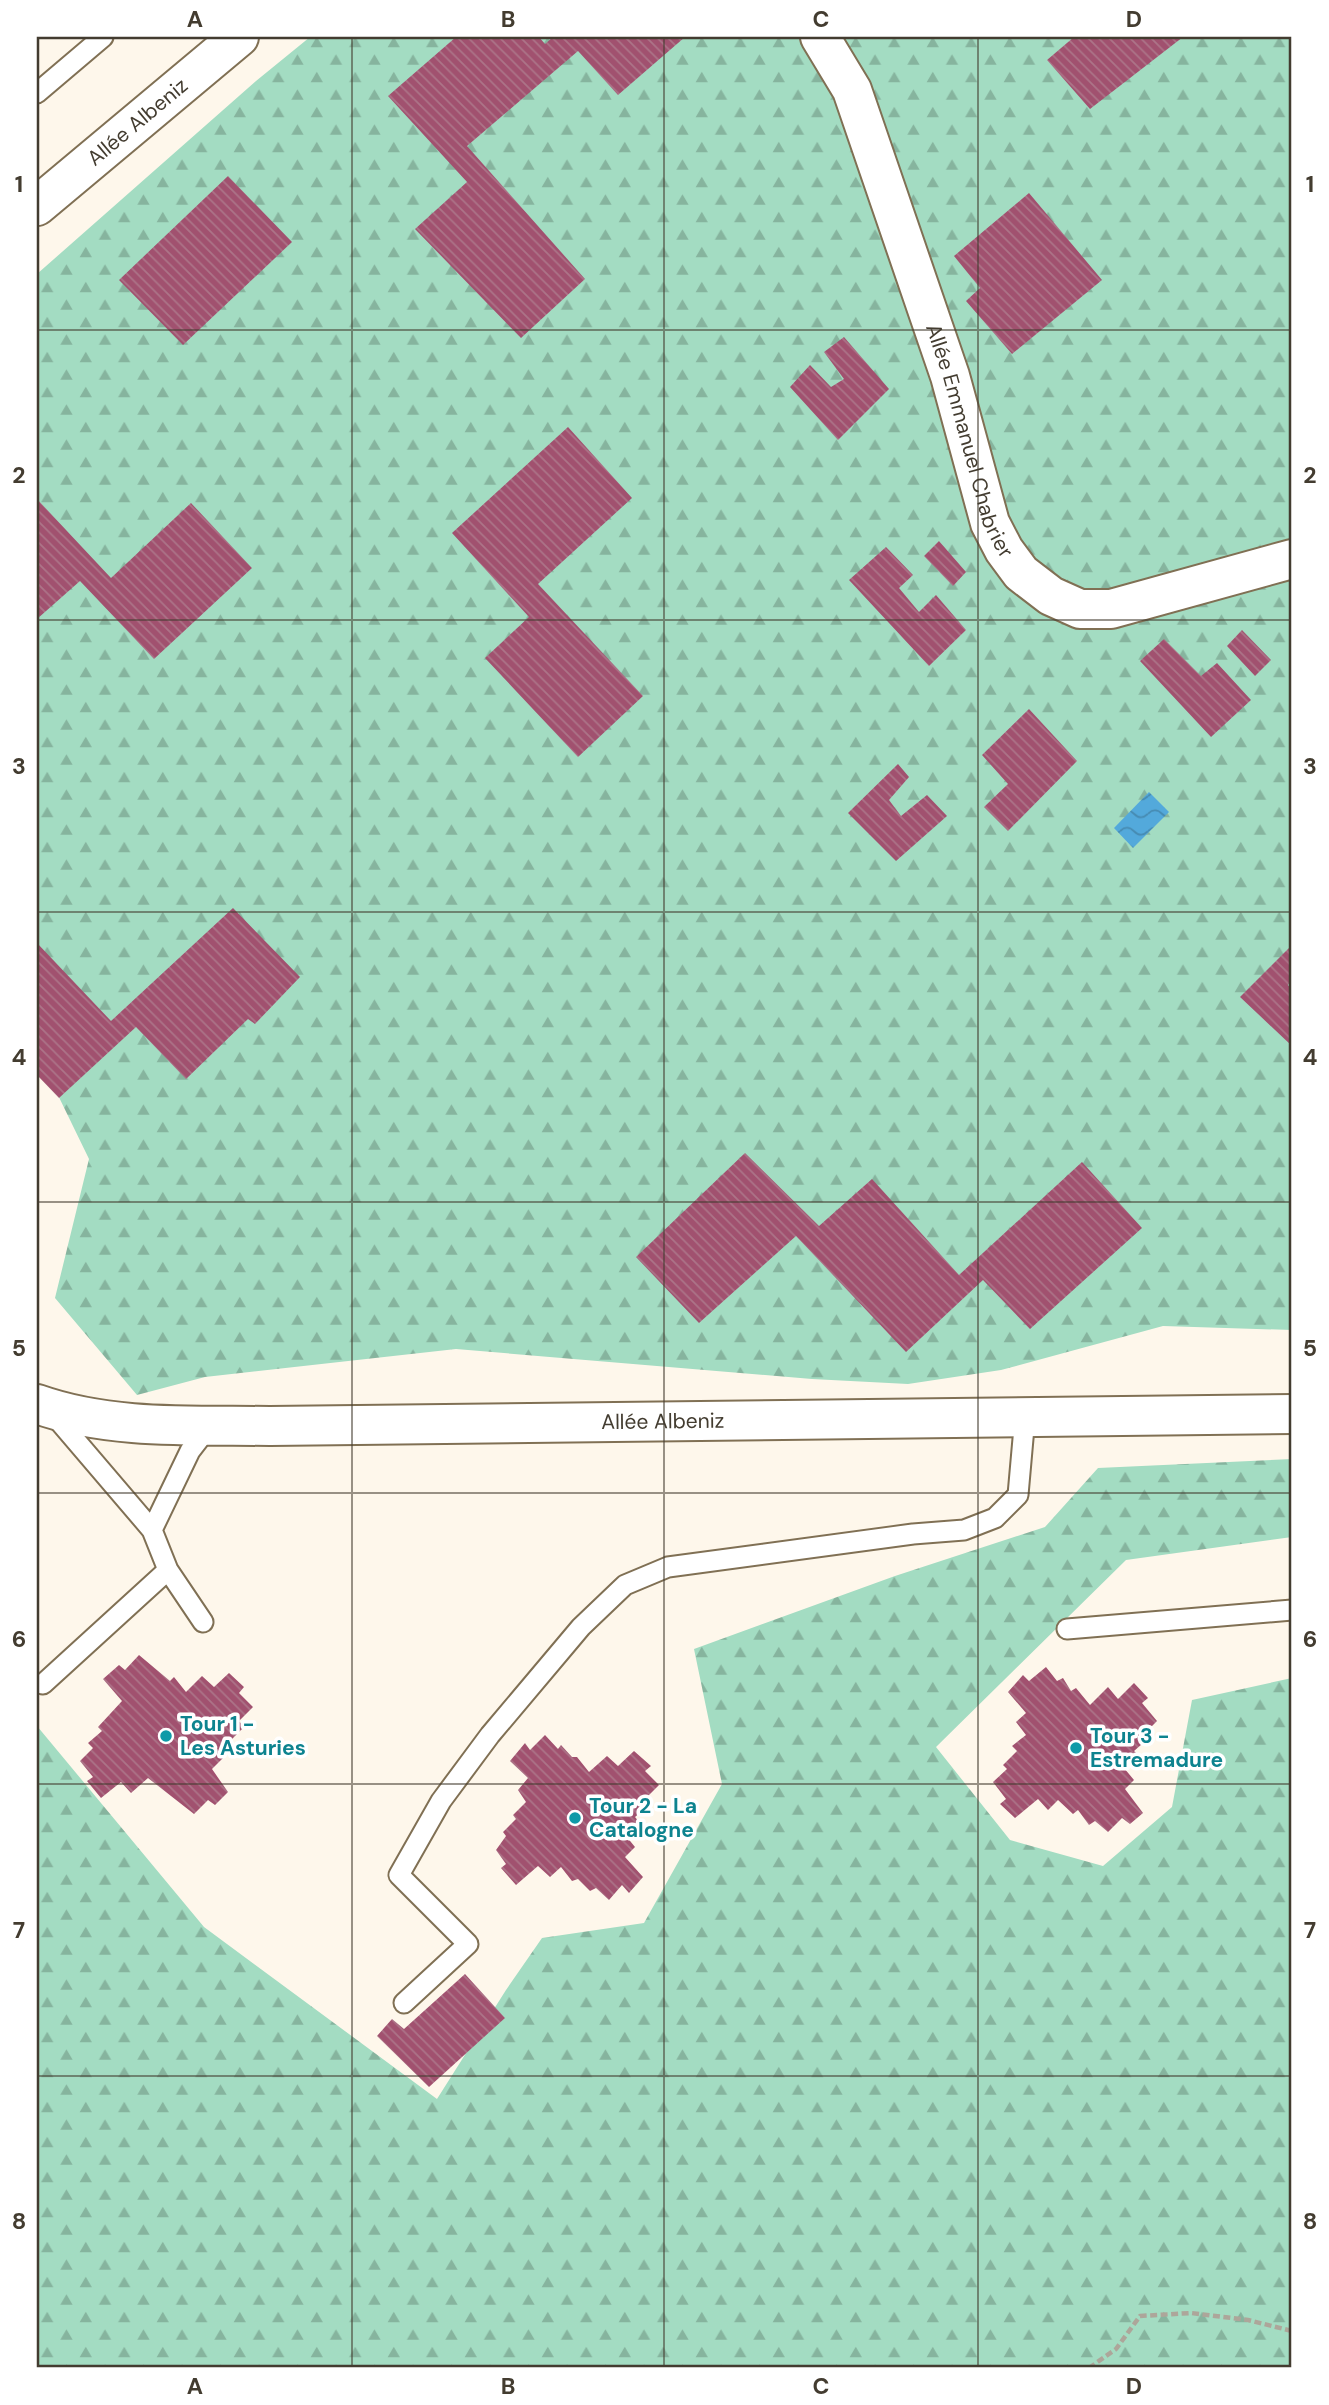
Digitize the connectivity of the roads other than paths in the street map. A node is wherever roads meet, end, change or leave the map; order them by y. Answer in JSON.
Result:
{"nodes":[{"id":1,"x":103,"y":37,"type":"edge"},
{"id":2,"x":239,"y":37,"type":"edge"},
{"id":3,"x":820,"y":37,"type":"edge"},
{"id":4,"x":37,"y":93,"type":"edge"},
{"id":5,"x":37,"y":206,"type":"edge"},
{"id":6,"x":1292,"y":559,"type":"edge"},
{"id":7,"x":42,"y":1406,"type":"edge"},
{"id":8,"x":1292,"y":1414,"type":"edge"},
{"id":9,"x":1025,"y":1416,"type":"junction"},
{"id":10,"x":210,"y":1425,"type":"junction"},
{"id":11,"x":152,"y":1530,"type":"junction"},
{"id":12,"x":168,"y":1570,"type":"junction"},
{"id":13,"x":1292,"y":1610,"type":"edge"},
{"id":14,"x":203,"y":1622,"type":"dead end"},
{"id":15,"x":1068,"y":1629,"type":"dead end"},
{"id":16,"x":43,"y":1684,"type":"dead end"},
{"id":17,"x":404,"y":2003,"type":"dead end"}],
"edges":[{"from":1,"to":4,"type":"lane"},
{"from":2,"to":5,"type":"street","name":"Allée Albeniz"},
{"from":3,"to":6,"type":"street","name":"Allée Emmanuel Chabrier"},
{"from":7,"to":10,"type":"street","name":"Allée Albeniz"},
{"from":7,"to":11,"type":"lane"},
{"from":8,"to":9,"type":"street","name":"Allée Albeniz"},
{"from":9,"to":10,"type":"street","name":"Allée Albeniz"},
{"from":9,"to":17,"type":"lane"},
{"from":10,"to":11,"type":"lane"},
{"from":11,"to":12,"type":"lane"},
{"from":12,"to":14,"type":"lane"},
{"from":12,"to":16,"type":"lane"},
{"from":13,"to":15,"type":"lane"}]}
